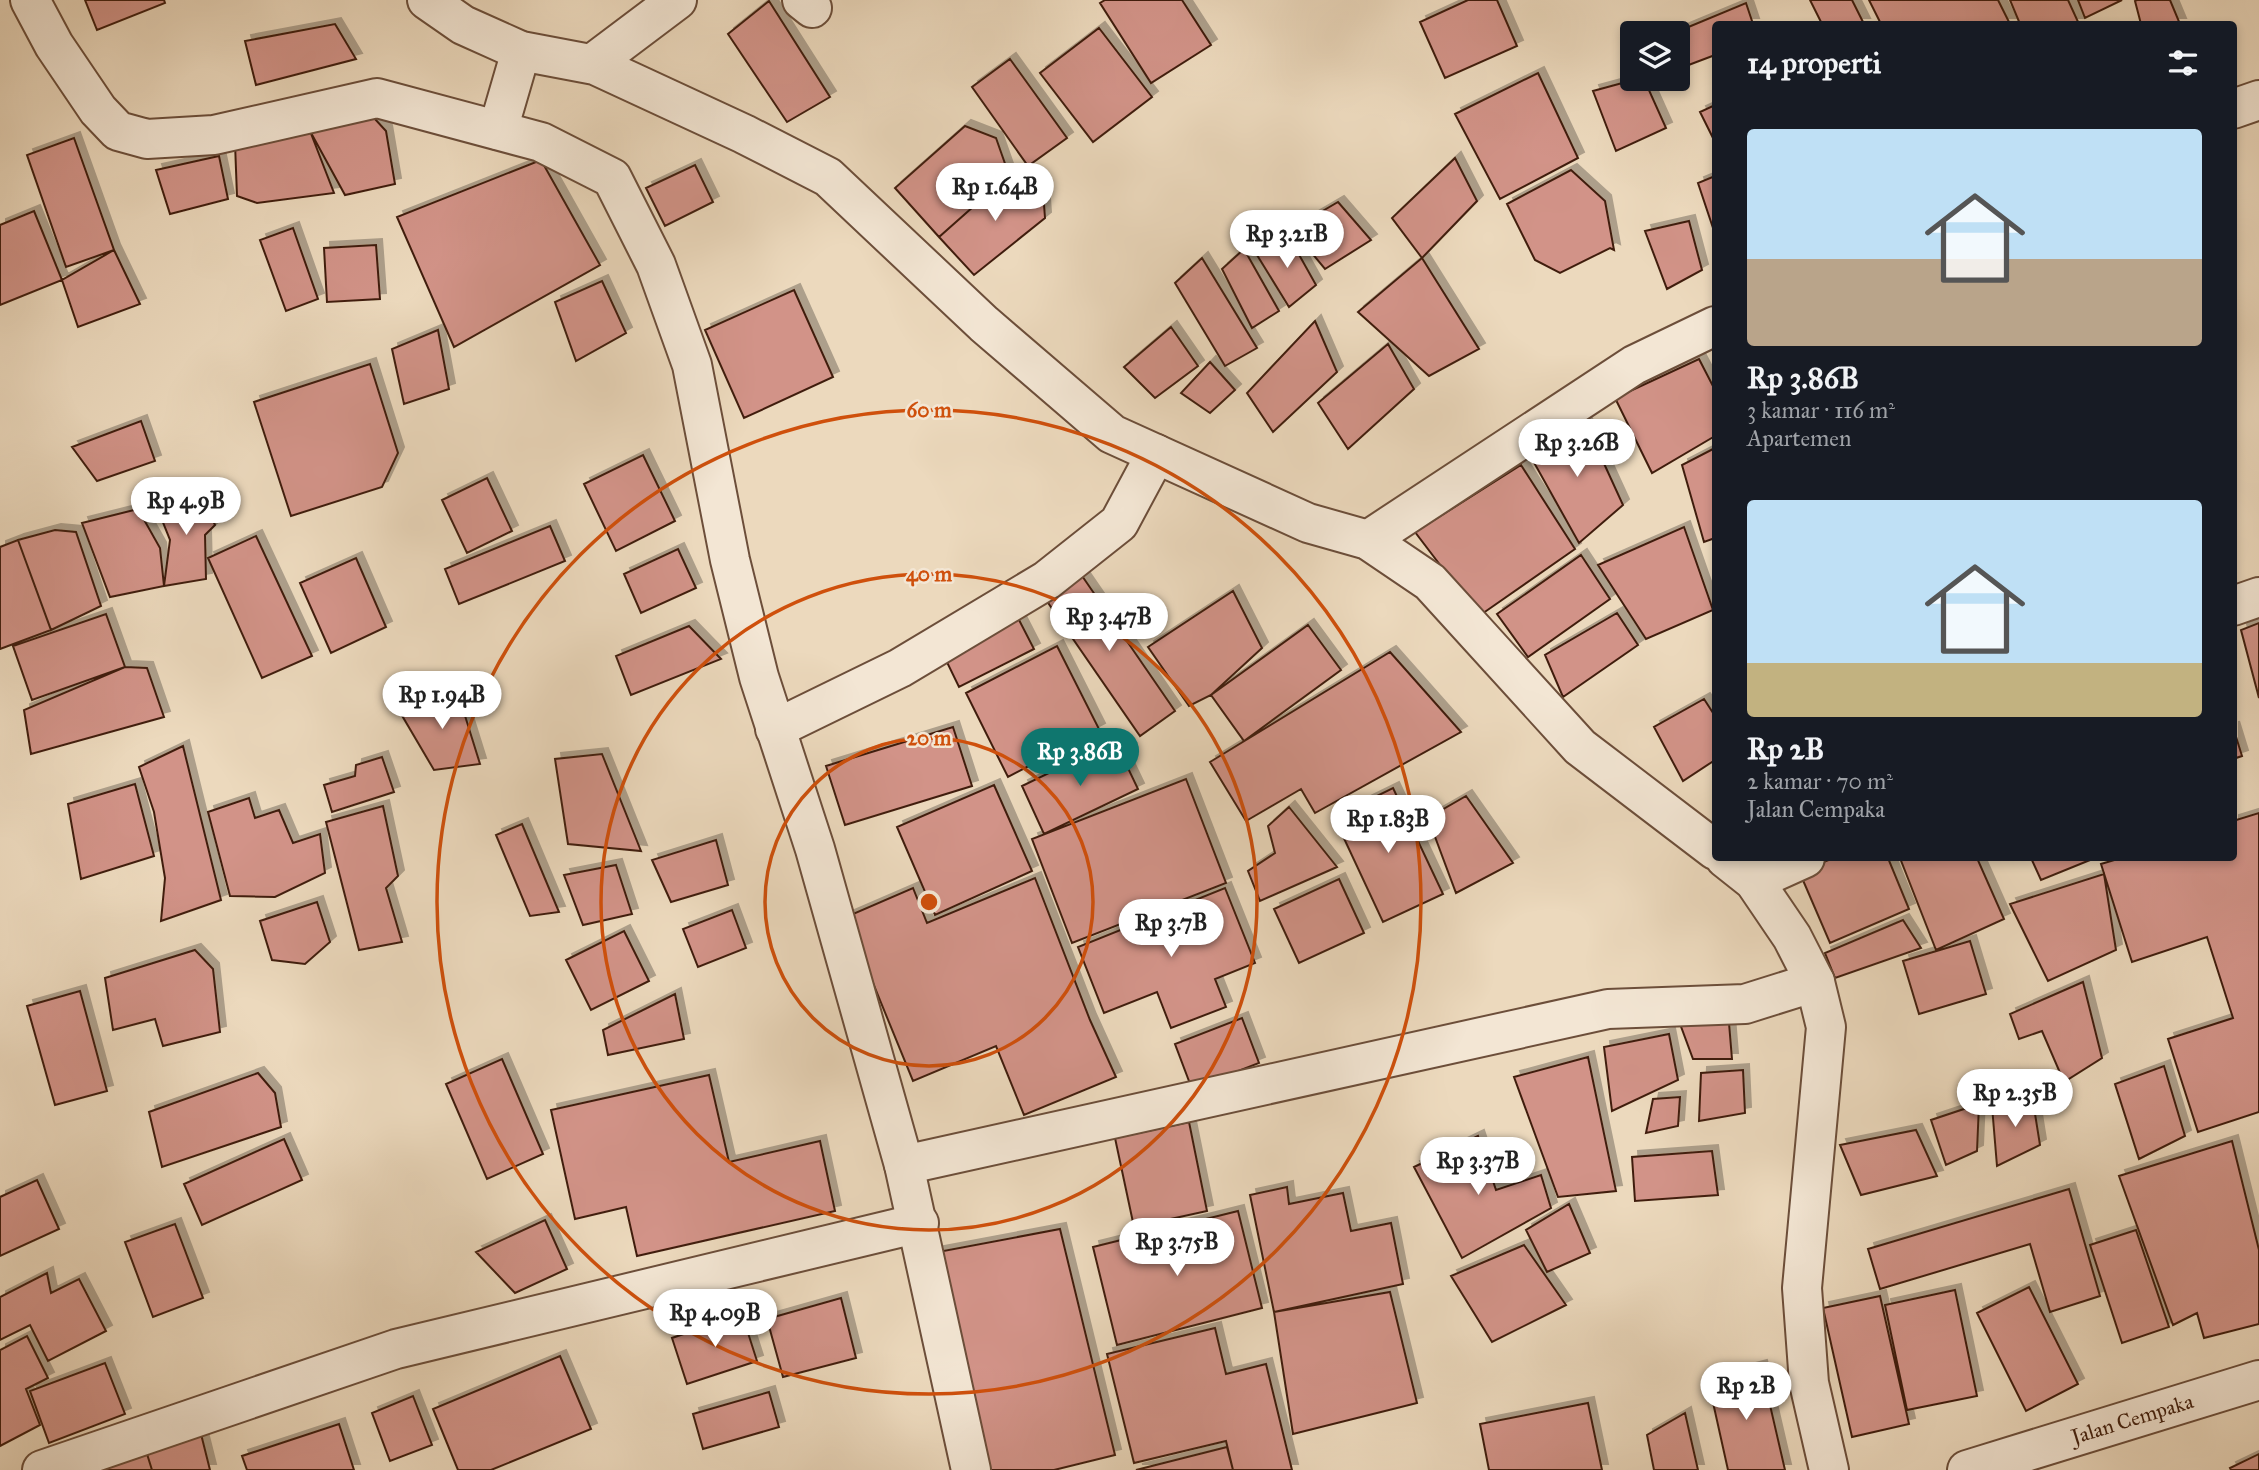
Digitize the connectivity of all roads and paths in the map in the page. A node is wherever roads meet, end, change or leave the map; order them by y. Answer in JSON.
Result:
{"nodes":[{"id":1,"x":30,"y":0,"type":"edge"},
{"id":2,"x":427,"y":0,"type":"edge"},
{"id":3,"x":677,"y":0,"type":"edge"},
{"id":4,"x":518,"y":60,"type":"junction"},
{"id":5,"x":593,"y":64,"type":"junction"},
{"id":6,"x":2259,"y":100,"type":"edge"},
{"id":7,"x":2237,"y":108,"type":"edge"},
{"id":8,"x":500,"y":121,"type":"junction"},
{"id":9,"x":1712,"y":327,"type":"edge"},
{"id":10,"x":1152,"y":459,"type":"junction"},
{"id":11,"x":1368,"y":540,"type":"junction"},
{"id":12,"x":2259,"y":597,"type":"edge"},
{"id":13,"x":2237,"y":605,"type":"edge"},
{"id":14,"x":775,"y":729,"type":"junction"},
{"id":15,"x":1712,"y":848,"type":"edge"},
{"id":16,"x":1729,"y":861,"type":"edge"},
{"id":17,"x":1798,"y":861,"type":"edge"},
{"id":18,"x":1754,"y":881,"type":"junction"},
{"id":19,"x":1800,"y":987,"type":"junction"},
{"id":20,"x":904,"y":1164,"type":"junction"},
{"id":21,"x":919,"y":1223,"type":"junction"},
{"id":22,"x":2259,"y":1380,"type":"edge"},
{"id":23,"x":42,"y":1470,"type":"edge"},
{"id":24,"x":971,"y":1470,"type":"edge"},
{"id":25,"x":1829,"y":1470,"type":"edge"},
{"id":26,"x":1967,"y":1470,"type":"edge"}],
"edges":[{"from":1,"to":8,"type":"street"},
{"from":2,"to":4,"type":"street"},
{"from":3,"to":5,"type":"street"},
{"from":4,"to":5,"type":"street"},
{"from":4,"to":8,"type":"street"},
{"from":5,"to":10,"type":"street"},
{"from":6,"to":7,"type":"street"},
{"from":8,"to":14,"type":"street"},
{"from":9,"to":11,"type":"street"},
{"from":10,"to":11,"type":"street"},
{"from":10,"to":14,"type":"street"},
{"from":11,"to":15,"type":"street"},
{"from":12,"to":13,"type":"street"},
{"from":14,"to":20,"type":"street"},
{"from":16,"to":18,"type":"street"},
{"from":17,"to":18,"type":"street"},
{"from":18,"to":19,"type":"street"},
{"from":19,"to":20,"type":"street"},
{"from":19,"to":25,"type":"street"},
{"from":20,"to":21,"type":"street"},
{"from":21,"to":23,"type":"street"},
{"from":21,"to":24,"type":"street"},
{"from":22,"to":26,"type":"street","name":"Jalan Cempaka"}]}
